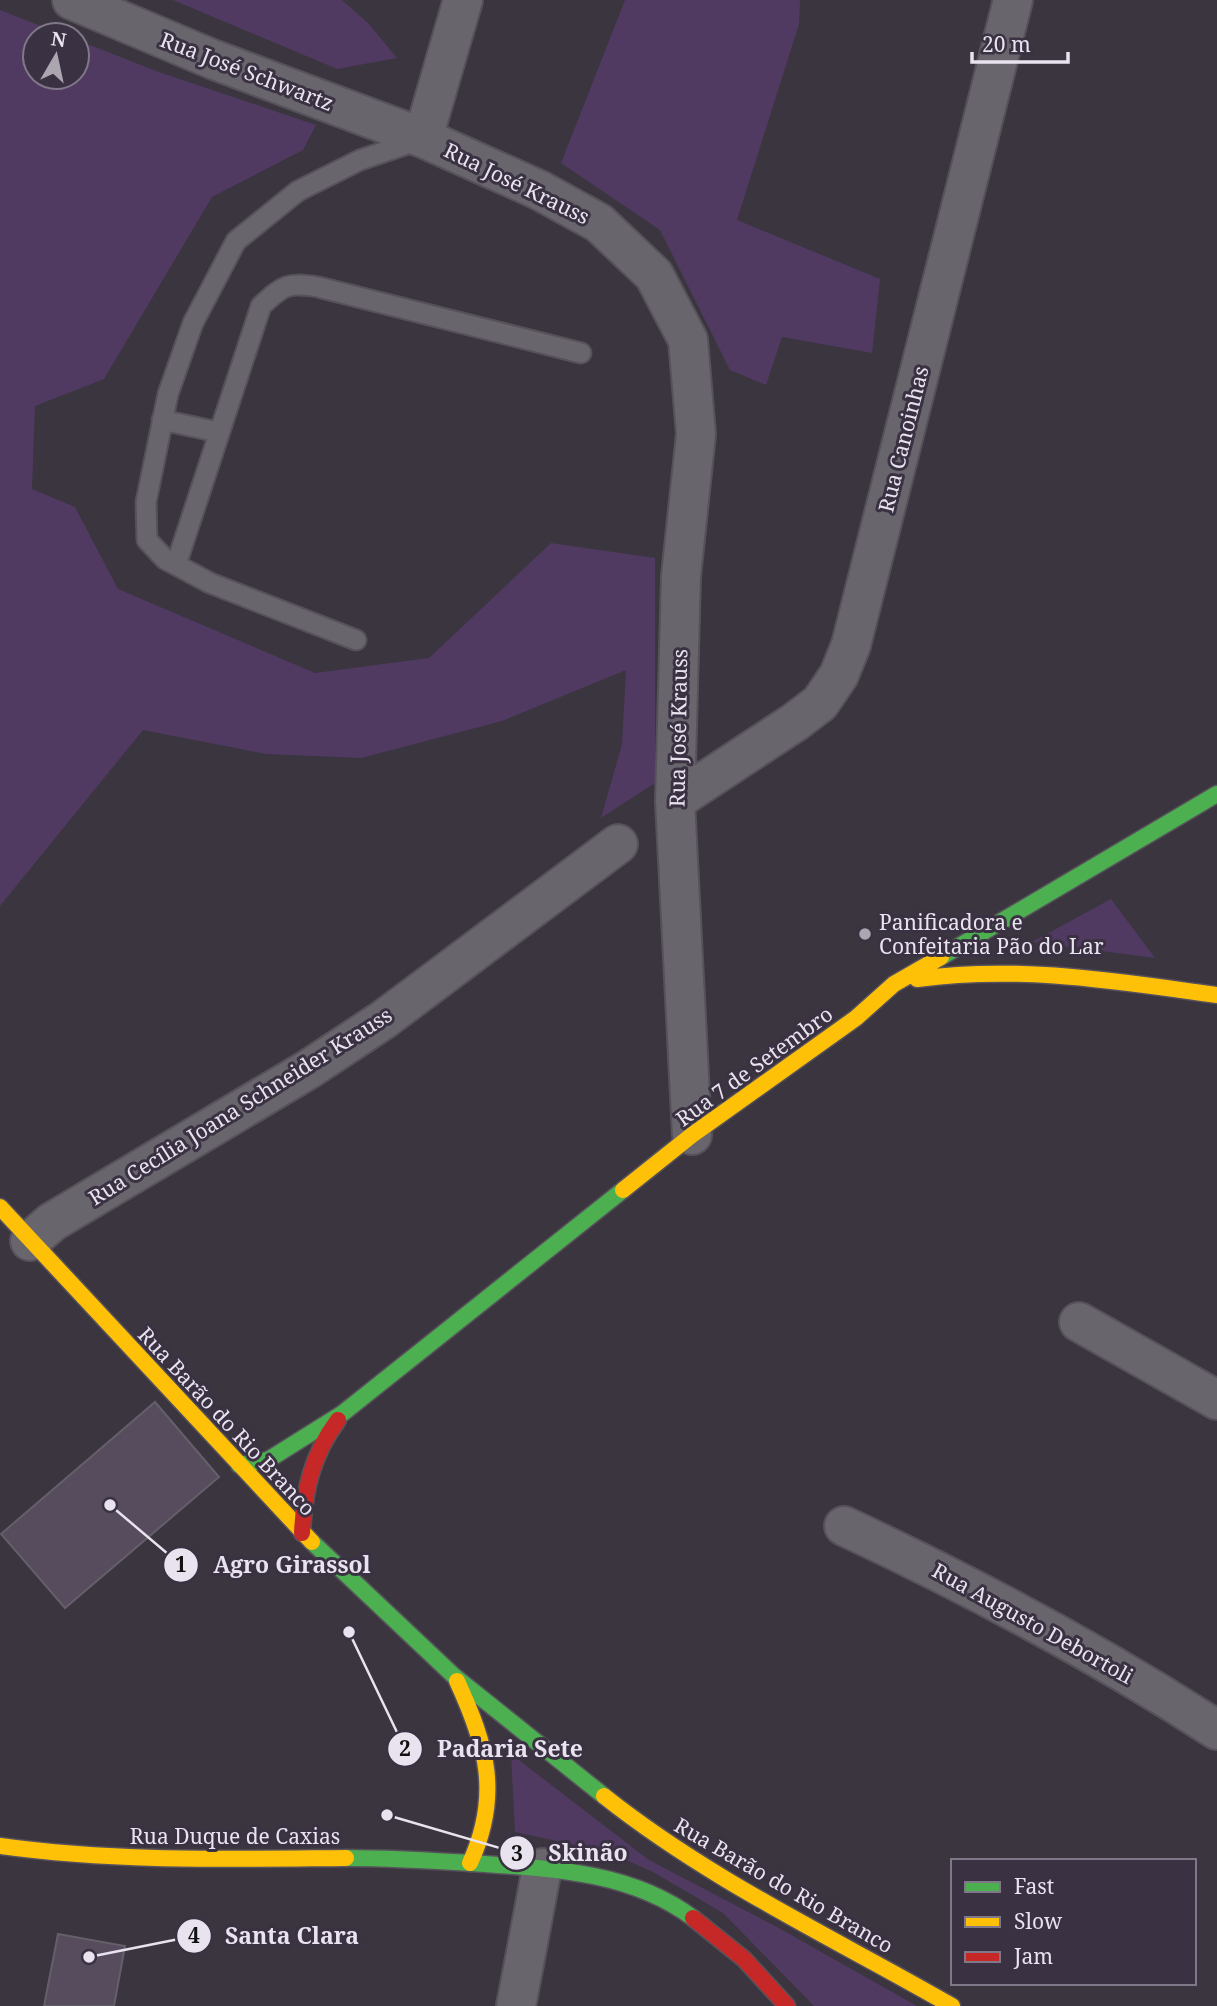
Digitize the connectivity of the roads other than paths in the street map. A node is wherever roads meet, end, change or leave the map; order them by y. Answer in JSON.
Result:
{"nodes":[{"id":1,"x":72,"y":0,"type":"edge"},
{"id":2,"x":463,"y":0,"type":"edge"},
{"id":3,"x":1013,"y":0,"type":"edge"},
{"id":4,"x":423,"y":138,"type":"junction"},
{"id":5,"x":581,"y":353,"type":"dead end"},
{"id":6,"x":162,"y":420,"type":"junction"},
{"id":7,"x":218,"y":432,"type":"junction"},
{"id":8,"x":176,"y":565,"type":"junction"},
{"id":9,"x":356,"y":640,"type":"dead end"},
{"id":10,"x":1217,"y":794,"type":"edge"},
{"id":11,"x":675,"y":801,"type":"junction"},
{"id":12,"x":618,"y":844,"type":"dead end"},
{"id":13,"x":1007,"y":918,"type":"junction"},
{"id":14,"x":1012,"y":937,"type":"dead end"},
{"id":15,"x":1019,"y":955,"type":"dead end"},
{"id":16,"x":1029,"y":972,"type":"junction"},
{"id":17,"x":894,"y":984,"type":"junction"},
{"id":18,"x":1217,"y":995,"type":"edge"},
{"id":19,"x":692,"y":1135,"type":"junction"},
{"id":20,"x":0,"y":1208,"type":"edge"},
{"id":21,"x":30,"y":1241,"type":"junction"},
{"id":22,"x":1079,"y":1322,"type":"dead end"},
{"id":23,"x":1217,"y":1400,"type":"edge"},
{"id":24,"x":343,"y":1413,"type":"junction"},
{"id":25,"x":239,"y":1465,"type":"junction"},
{"id":26,"x":844,"y":1526,"type":"dead end"},
{"id":27,"x":302,"y":1533,"type":"junction"},
{"id":28,"x":454,"y":1676,"type":"junction"},
{"id":29,"x":1217,"y":1730,"type":"edge"},
{"id":30,"x":0,"y":1846,"type":"edge"},
{"id":31,"x":470,"y":1863,"type":"junction"},
{"id":32,"x":542,"y":1868,"type":"junction"},
{"id":33,"x":516,"y":2006,"type":"edge"},
{"id":34,"x":787,"y":2006,"type":"edge"},
{"id":35,"x":952,"y":2006,"type":"edge"}],
"edges":[{"from":1,"to":4,"type":"street","name":"Rua José Schwartz"},
{"from":2,"to":4,"type":"street"},
{"from":3,"to":11,"type":"street","name":"Rua Canoinhas"},
{"from":4,"to":6,"type":"lane","name":"Rua José Krauss"},
{"from":4,"to":11,"type":"street","name":"Rua José Krauss"},
{"from":5,"to":7,"type":"lane"},
{"from":6,"to":7,"type":"lane"},
{"from":6,"to":8,"type":"lane","name":"Rua José Krauss"},
{"from":7,"to":8,"type":"lane"},
{"from":8,"to":9,"type":"lane","name":"Rua José Krauss"},
{"from":10,"to":13,"type":"main road","name":"Rua 7 de Setembro"},
{"from":11,"to":19,"type":"street","name":"Rua José Krauss"},
{"from":12,"to":21,"type":"street","name":"Rua Cecília Joana Schneider Krauss"},
{"from":13,"to":14,"type":"main road"},
{"from":13,"to":17,"type":"main road","name":"Rua 7 de Setembro"},
{"from":15,"to":16,"type":"main road"},
{"from":16,"to":17,"type":"main road"},
{"from":16,"to":18,"type":"main road"},
{"from":17,"to":19,"type":"main road","name":"Rua 7 de Setembro"},
{"from":19,"to":24,"type":"main road","name":"Rua 7 de Setembro"},
{"from":20,"to":21,"type":"main road","name":"Rua Barão do Rio Branco"},
{"from":21,"to":25,"type":"main road","name":"Rua Barão do Rio Branco"},
{"from":22,"to":23,"type":"street"},
{"from":24,"to":25,"type":"main road","name":"Rua 7 de Setembro"},
{"from":24,"to":27,"type":"main road","name":"Rua 7 de Setembro"},
{"from":25,"to":27,"type":"main road","name":"Rua Barão do Rio Branco"},
{"from":26,"to":29,"type":"street","name":"Rua Augusto Debortoli"},
{"from":27,"to":28,"type":"main road","name":"Rua Barão do Rio Branco"},
{"from":28,"to":31,"type":"main road"},
{"from":28,"to":35,"type":"main road","name":"Rua Barão do Rio Branco"},
{"from":30,"to":31,"type":"main road","name":"Rua Duque de Caxias"},
{"from":31,"to":32,"type":"main road","name":"Rua Duque de Caxias"},
{"from":32,"to":33,"type":"street"},
{"from":32,"to":34,"type":"main road","name":"Rua Duque de Caxias"}]}
